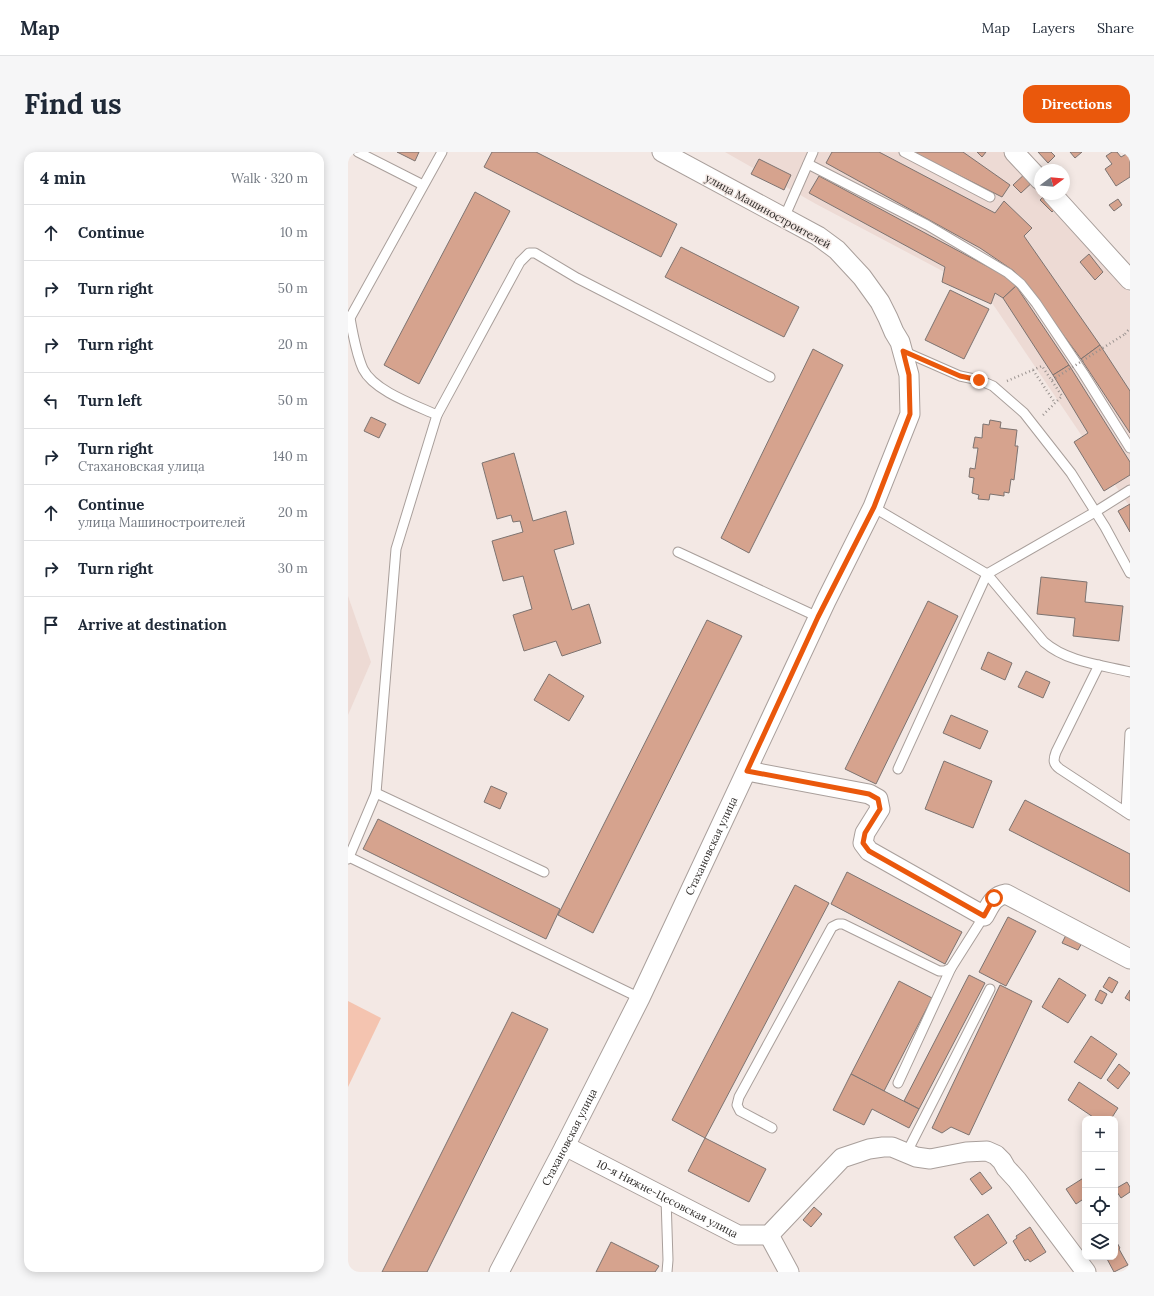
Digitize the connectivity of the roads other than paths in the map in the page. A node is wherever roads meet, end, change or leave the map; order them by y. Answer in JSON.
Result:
{"nodes":[{"id":1,"x":358,"y":152,"type":"edge"},
{"id":2,"x":442,"y":152,"type":"edge"},
{"id":3,"x":662,"y":152,"type":"edge"},
{"id":4,"x":813,"y":152,"type":"edge"},
{"id":5,"x":904,"y":152,"type":"edge"},
{"id":6,"x":1014,"y":152,"type":"edge"},
{"id":7,"x":808,"y":164,"type":"junction"},
{"id":8,"x":1034,"y":174,"type":"edge"},
{"id":9,"x":423,"y":185,"type":"junction"},
{"id":10,"x":990,"y":197,"type":"dead end"},
{"id":11,"x":1057,"y":200,"type":"edge"},
{"id":12,"x":784,"y":218,"type":"junction"},
{"id":13,"x":1130,"y":280,"type":"edge"},
{"id":14,"x":349,"y":318,"type":"edge"},
{"id":15,"x":903,"y":351,"type":"junction"},
{"id":16,"x":770,"y":377,"type":"dead end"},
{"id":17,"x":910,"y":414,"type":"joint"},
{"id":18,"x":437,"y":415,"type":"junction"},
{"id":19,"x":1130,"y":448,"type":"edge"},
{"id":20,"x":1130,"y":490,"type":"edge"},
{"id":21,"x":874,"y":507,"type":"junction"},
{"id":22,"x":1095,"y":512,"type":"junction"},
{"id":23,"x":678,"y":552,"type":"dead end"},
{"id":24,"x":1130,"y":573,"type":"edge"},
{"id":25,"x":987,"y":574,"type":"junction"},
{"id":26,"x":818,"y":617,"type":"junction"},
{"id":27,"x":1099,"y":664,"type":"junction"},
{"id":28,"x":1130,"y":672,"type":"edge"},
{"id":29,"x":1130,"y":733,"type":"edge"},
{"id":30,"x":898,"y":769,"type":"dead end"},
{"id":31,"x":747,"y":771,"type":"junction"},
{"id":32,"x":376,"y":793,"type":"junction"},
{"id":33,"x":1128,"y":813,"type":"edge"},
{"id":34,"x":349,"y":858,"type":"edge"},
{"id":35,"x":544,"y":872,"type":"dead end"},
{"id":36,"x":984,"y":916,"type":"junction"},
{"id":37,"x":1130,"y":959,"type":"edge"},
{"id":38,"x":951,"y":968,"type":"junction"},
{"id":39,"x":990,"y":989,"type":"dead end"},
{"id":40,"x":640,"y":998,"type":"junction"},
{"id":41,"x":898,"y":1083,"type":"dead end"},
{"id":42,"x":772,"y":1128,"type":"dead end"},
{"id":43,"x":565,"y":1146,"type":"junction"},
{"id":44,"x":906,"y":1154,"type":"junction"},
{"id":45,"x":666,"y":1198,"type":"junction"},
{"id":46,"x":769,"y":1235,"type":"junction"},
{"id":47,"x":499,"y":1272,"type":"edge"},
{"id":48,"x":667,"y":1272,"type":"edge"},
{"id":49,"x":789,"y":1272,"type":"edge"},
{"id":50,"x":1086,"y":1272,"type":"edge"}],
"edges":[{"from":1,"to":9,"type":"lane"},
{"from":2,"to":9,"type":"lane"},
{"from":3,"to":12,"type":"street","name":"улица Машиностроителей"},
{"from":4,"to":7,"type":"lane"},
{"from":5,"to":10,"type":"lane"},
{"from":6,"to":8,"type":"street"},
{"from":7,"to":12,"type":"lane"},
{"from":7,"to":19,"type":"lane"},
{"from":9,"to":14,"type":"lane"},
{"from":11,"to":13,"type":"street"},
{"from":12,"to":15,"type":"street","name":"улица Машиностроителей"},
{"from":14,"to":18,"type":"lane"},
{"from":15,"to":17,"type":"street","name":"улица Машиностроителей"},
{"from":15,"to":22,"type":"lane"},
{"from":16,"to":18,"type":"lane"},
{"from":17,"to":21,"type":"street","name":"Стахановская улица"},
{"from":18,"to":32,"type":"lane"},
{"from":20,"to":22,"type":"lane"},
{"from":21,"to":25,"type":"lane"},
{"from":21,"to":26,"type":"street","name":"Стахановская улица"},
{"from":22,"to":24,"type":"lane"},
{"from":22,"to":25,"type":"lane"},
{"from":23,"to":26,"type":"lane"},
{"from":25,"to":27,"type":"lane"},
{"from":25,"to":30,"type":"lane"},
{"from":26,"to":31,"type":"street","name":"Стахановская улица"},
{"from":27,"to":28,"type":"lane"},
{"from":27,"to":33,"type":"lane"},
{"from":29,"to":33,"type":"lane"},
{"from":31,"to":36,"type":"street"},
{"from":31,"to":40,"type":"street","name":"Стахановская улица"},
{"from":32,"to":34,"type":"lane"},
{"from":32,"to":35,"type":"lane"},
{"from":34,"to":40,"type":"lane"},
{"from":36,"to":37,"type":"street"},
{"from":36,"to":38,"type":"lane"},
{"from":38,"to":41,"type":"lane"},
{"from":38,"to":42,"type":"lane"},
{"from":39,"to":44,"type":"lane"},
{"from":40,"to":43,"type":"street","name":"Стахановская улица"},
{"from":43,"to":45,"type":"street","name":"10-я Нижне-Цесовская улица"},
{"from":43,"to":47,"type":"street","name":"Стахановская улица"},
{"from":44,"to":46,"type":"street"},
{"from":44,"to":50,"type":"street"},
{"from":45,"to":46,"type":"street","name":"10-я Нижне-Цесовская улица"},
{"from":45,"to":48,"type":"lane"},
{"from":46,"to":49,"type":"street"}]}
